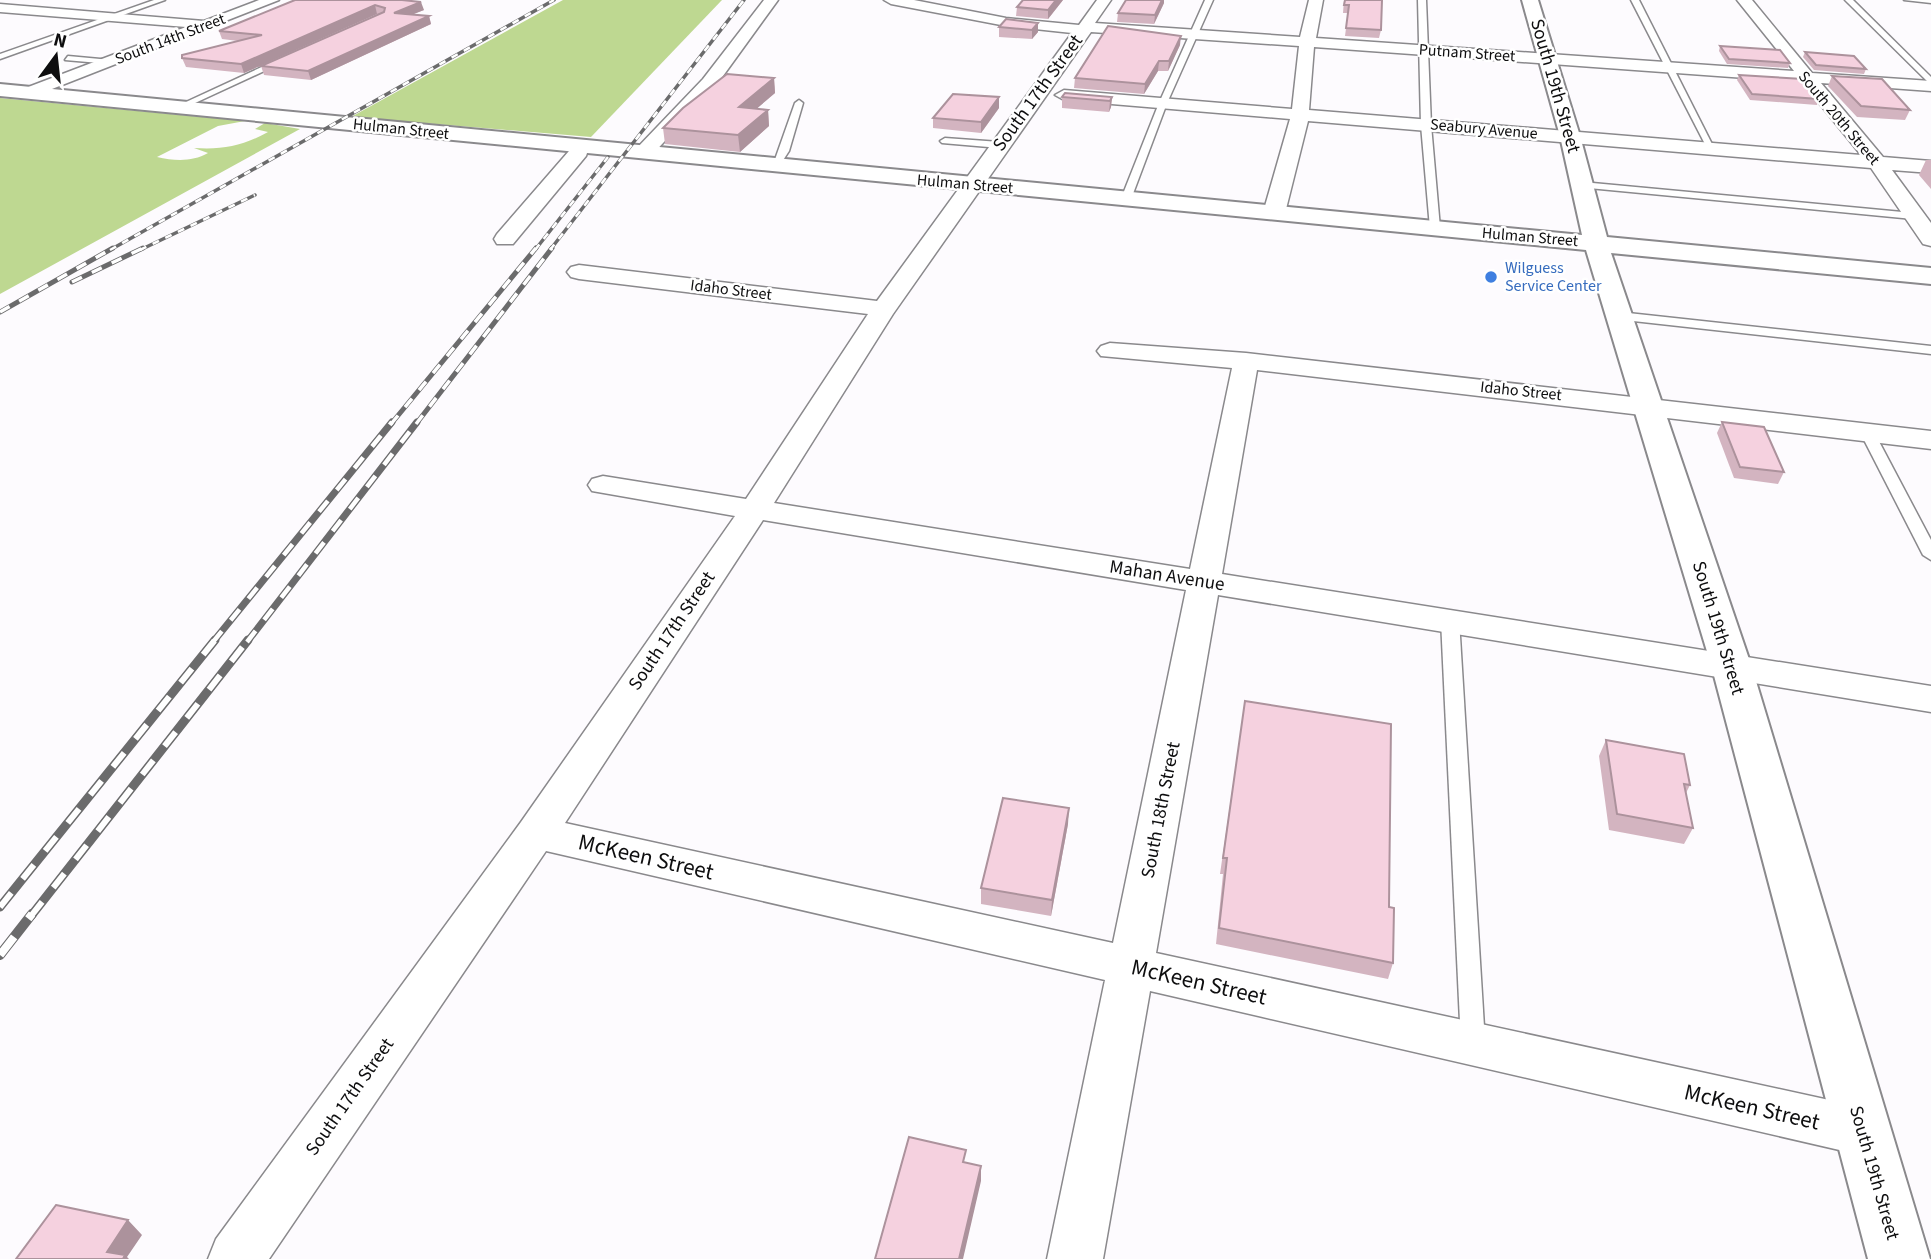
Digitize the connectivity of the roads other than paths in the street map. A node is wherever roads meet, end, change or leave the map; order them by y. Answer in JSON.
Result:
{"nodes":[{"id":1,"x":49,"y":0,"type":"edge"},
{"id":2,"x":161,"y":0,"type":"edge"},
{"id":3,"x":272,"y":0,"type":"edge"},
{"id":4,"x":771,"y":0,"type":"edge"},
{"id":5,"x":891,"y":0,"type":"edge"},
{"id":6,"x":986,"y":0,"type":"edge"},
{"id":7,"x":1209,"y":0,"type":"edge"},
{"id":8,"x":1316,"y":0,"type":"edge"},
{"id":9,"x":1422,"y":0,"type":"edge"},
{"id":10,"x":1530,"y":0,"type":"edge"},
{"id":11,"x":1635,"y":0,"type":"edge"},
{"id":12,"x":1744,"y":0,"type":"edge"},
{"id":13,"x":1849,"y":0,"type":"edge"},
{"id":14,"x":1908,"y":0,"type":"edge"},
{"id":15,"x":1931,"y":1,"type":"edge"},
{"id":16,"x":0,"y":8,"type":"edge"},
{"id":17,"x":19,"y":9,"type":"junction"},
{"id":18,"x":973,"y":15,"type":"junction"},
{"id":19,"x":0,"y":16,"type":"edge"},
{"id":20,"x":113,"y":17,"type":"junction"},
{"id":21,"x":1091,"y":19,"type":"edge"},
{"id":22,"x":209,"y":24,"type":"junction"},
{"id":23,"x":1196,"y":34,"type":"junction"},
{"id":24,"x":1307,"y":42,"type":"junction"},
{"id":25,"x":1423,"y":50,"type":"junction"},
{"id":26,"x":0,"y":57,"type":"edge"},
{"id":27,"x":293,"y":57,"type":"edge"},
{"id":28,"x":68,"y":58,"type":"dead end"},
{"id":29,"x":1549,"y":59,"type":"junction"},
{"id":30,"x":111,"y":62,"type":"junction"},
{"id":31,"x":1672,"y":67,"type":"junction"},
{"id":32,"x":1803,"y":76,"type":"junction"},
{"id":33,"x":1931,"y":84,"type":"edge"},
{"id":34,"x":0,"y":90,"type":"edge"},
{"id":35,"x":29,"y":93,"type":"junction"},
{"id":36,"x":1036,"y":93,"type":"junction"},
{"id":37,"x":799,"y":103,"type":"dead end"},
{"id":38,"x":1163,"y":103,"type":"junction"},
{"id":39,"x":177,"y":108,"type":"junction"},
{"id":40,"x":1300,"y":114,"type":"junction"},
{"id":41,"x":1426,"y":125,"type":"junction"},
{"id":42,"x":1570,"y":136,"type":"junction"},
{"id":43,"x":945,"y":141,"type":"dead end"},
{"id":44,"x":1000,"y":145,"type":"junction"},
{"id":45,"x":579,"y":147,"type":"junction"},
{"id":46,"x":1712,"y":148,"type":"junction"},
{"id":47,"x":643,"y":153,"type":"junction"},
{"id":48,"x":1877,"y":162,"type":"junction"},
{"id":49,"x":775,"y":166,"type":"junction"},
{"id":50,"x":1931,"y":167,"type":"edge"},
{"id":51,"x":972,"y":185,"type":"junction"},
{"id":52,"x":1582,"y":185,"type":"junction"},
{"id":53,"x":1126,"y":199,"type":"junction"},
{"id":54,"x":1274,"y":213,"type":"junction"},
{"id":55,"x":1913,"y":216,"type":"junction"},
{"id":56,"x":1435,"y":228,"type":"junction"},
{"id":57,"x":505,"y":239,"type":"dead end"},
{"id":58,"x":1931,"y":239,"type":"edge"},
{"id":59,"x":1596,"y":244,"type":"junction"},
{"id":60,"x":579,"y":272,"type":"dead end"},
{"id":61,"x":1931,"y":276,"type":"edge"},
{"id":62,"x":884,"y":309,"type":"junction"},
{"id":63,"x":1619,"y":316,"type":"junction"},
{"id":64,"x":1931,"y":350,"type":"edge"},
{"id":65,"x":1110,"y":351,"type":"dead end"},
{"id":66,"x":1247,"y":361,"type":"junction"},
{"id":67,"x":1648,"y":405,"type":"junction"},
{"id":68,"x":1867,"y":432,"type":"junction"},
{"id":69,"x":1931,"y":440,"type":"edge"},
{"id":70,"x":603,"y":485,"type":"dead end"},
{"id":71,"x":754,"y":510,"type":"junction"},
{"id":72,"x":1931,"y":555,"type":"edge"},
{"id":73,"x":1204,"y":582,"type":"junction"},
{"id":74,"x":1450,"y":620,"type":"junction"},
{"id":75,"x":1732,"y":668,"type":"junction"},
{"id":76,"x":1931,"y":699,"type":"edge"},
{"id":77,"x":536,"y":833,"type":"junction"},
{"id":78,"x":1132,"y":967,"type":"junction"},
{"id":79,"x":1473,"y":1044,"type":"junction"},
{"id":80,"x":1861,"y":1131,"type":"junction"},
{"id":81,"x":236,"y":1259,"type":"edge"},
{"id":82,"x":1075,"y":1259,"type":"edge"},
{"id":83,"x":1899,"y":1259,"type":"edge"}],
"edges":[{"from":1,"to":17,"type":"street"},
{"from":2,"to":20,"type":"lane"},
{"from":3,"to":22,"type":"street","name":"South 14th Street"},
{"from":4,"to":47,"type":"street"},
{"from":5,"to":18,"type":"street","name":"Putnam Street"},
{"from":6,"to":18,"type":"street"},
{"from":7,"to":23,"type":"lane"},
{"from":8,"to":24,"type":"street"},
{"from":9,"to":25,"type":"lane"},
{"from":10,"to":29,"type":"street","name":"South 19th Street"},
{"from":11,"to":31,"type":"lane"},
{"from":12,"to":32,"type":"street","name":"South 20th Street"},
{"from":13,"to":33,"type":"lane"},
{"from":14,"to":15,"type":"lane"},
{"from":16,"to":17,"type":"street"},
{"from":17,"to":19,"type":"street"},
{"from":17,"to":20,"type":"street"},
{"from":18,"to":21,"type":"street","name":"Putnam Street"},
{"from":20,"to":22,"type":"street"},
{"from":20,"to":26,"type":"lane"},
{"from":21,"to":23,"type":"street","name":"Putnam Street"},
{"from":21,"to":36,"type":"street","name":"South 17th Street"},
{"from":22,"to":30,"type":"street","name":"South 14th Street"},
{"from":23,"to":24,"type":"street","name":"Putnam Street"},
{"from":23,"to":38,"type":"lane"},
{"from":24,"to":25,"type":"street","name":"Putnam Street"},
{"from":24,"to":40,"type":"street"},
{"from":25,"to":29,"type":"street","name":"Putnam Street"},
{"from":25,"to":41,"type":"lane"},
{"from":27,"to":39,"type":"lane"},
{"from":28,"to":30,"type":"lane"},
{"from":29,"to":31,"type":"street","name":"Putnam Street"},
{"from":29,"to":42,"type":"street","name":"South 19th Street"},
{"from":30,"to":35,"type":"street","name":"South 14th Street"},
{"from":31,"to":32,"type":"street","name":"Putnam Street"},
{"from":31,"to":46,"type":"lane"},
{"from":32,"to":33,"type":"street","name":"Putnam Street"},
{"from":32,"to":48,"type":"street","name":"South 20th Street"},
{"from":34,"to":35,"type":"street","name":"Hulman Street"},
{"from":35,"to":39,"type":"street","name":"Hulman Street"},
{"from":36,"to":38,"type":"street","name":"Seabury Avenue"},
{"from":36,"to":44,"type":"street","name":"South 17th Street"},
{"from":37,"to":49,"type":"lane"},
{"from":38,"to":40,"type":"street","name":"Seabury Avenue"},
{"from":38,"to":53,"type":"lane"},
{"from":39,"to":45,"type":"street","name":"Hulman Street"},
{"from":40,"to":41,"type":"street","name":"Seabury Avenue"},
{"from":40,"to":54,"type":"street"},
{"from":41,"to":42,"type":"street","name":"Seabury Avenue"},
{"from":41,"to":56,"type":"lane"},
{"from":42,"to":46,"type":"street","name":"Seabury Avenue"},
{"from":42,"to":52,"type":"street","name":"South 19th Street"},
{"from":43,"to":44,"type":"lane"},
{"from":44,"to":51,"type":"street","name":"South 17th Street"},
{"from":45,"to":47,"type":"street","name":"Hulman Street"},
{"from":45,"to":57,"type":"street"},
{"from":46,"to":48,"type":"street","name":"Seabury Avenue"},
{"from":47,"to":49,"type":"street","name":"Hulman Street"},
{"from":48,"to":50,"type":"street","name":"Seabury Avenue"},
{"from":48,"to":55,"type":"street","name":"South 20th Street"},
{"from":49,"to":51,"type":"street","name":"Hulman Street"},
{"from":51,"to":53,"type":"street","name":"Hulman Street"},
{"from":51,"to":62,"type":"street","name":"South 17th Street"},
{"from":52,"to":55,"type":"lane"},
{"from":52,"to":59,"type":"street","name":"South 19th Street"},
{"from":53,"to":54,"type":"street","name":"Hulman Street"},
{"from":54,"to":56,"type":"street","name":"Hulman Street"},
{"from":55,"to":58,"type":"street","name":"South 20th Street"},
{"from":56,"to":59,"type":"street","name":"Hulman Street"},
{"from":59,"to":61,"type":"street","name":"Hulman Street"},
{"from":59,"to":63,"type":"street","name":"South 19th Street"},
{"from":60,"to":62,"type":"street","name":"Idaho Street"},
{"from":62,"to":71,"type":"street","name":"South 17th Street"},
{"from":63,"to":64,"type":"lane"},
{"from":63,"to":67,"type":"street","name":"South 19th Street"},
{"from":65,"to":66,"type":"street","name":"Idaho Street"},
{"from":66,"to":67,"type":"street","name":"Idaho Street"},
{"from":66,"to":73,"type":"street","name":"South 18th Street"},
{"from":67,"to":68,"type":"street","name":"Idaho Street"},
{"from":67,"to":75,"type":"street","name":"South 19th Street"},
{"from":68,"to":69,"type":"street","name":"Idaho Street"},
{"from":68,"to":72,"type":"lane"},
{"from":70,"to":71,"type":"street","name":"Mahan Avenue"},
{"from":71,"to":73,"type":"street","name":"Mahan Avenue"},
{"from":71,"to":77,"type":"street","name":"South 17th Street"},
{"from":73,"to":74,"type":"street","name":"Mahan Avenue"},
{"from":73,"to":78,"type":"street","name":"South 18th Street"},
{"from":74,"to":75,"type":"street","name":"Mahan Avenue"},
{"from":74,"to":79,"type":"lane"},
{"from":75,"to":76,"type":"street"},
{"from":75,"to":80,"type":"street","name":"South 19th Street"},
{"from":77,"to":78,"type":"street","name":"McKeen Street"},
{"from":77,"to":81,"type":"street","name":"South 17th Street"},
{"from":78,"to":79,"type":"street","name":"McKeen Street"},
{"from":78,"to":82,"type":"street","name":"South 18th Street"},
{"from":79,"to":80,"type":"street","name":"McKeen Street"},
{"from":80,"to":83,"type":"street","name":"South 19th Street"}]}
